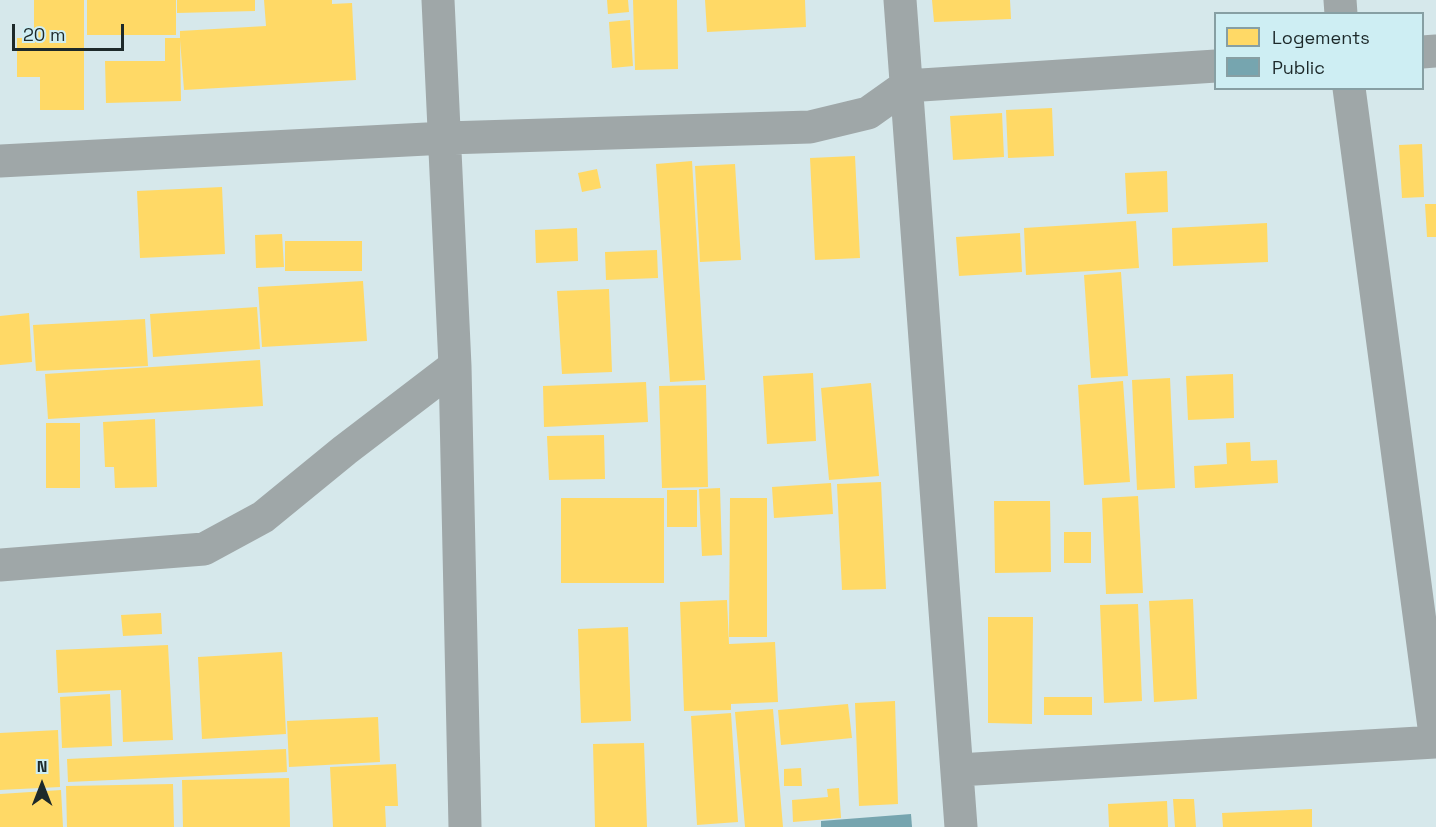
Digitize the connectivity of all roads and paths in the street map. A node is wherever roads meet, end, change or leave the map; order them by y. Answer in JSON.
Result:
{"nodes":[{"id":1,"x":438,"y":0,"type":"edge"},
{"id":2,"x":900,"y":0,"type":"edge"},
{"id":3,"x":1214,"y":66,"type":"edge"},
{"id":4,"x":906,"y":86,"type":"junction"},
{"id":5,"x":1349,"y":90,"type":"edge"},
{"id":6,"x":446,"y":138,"type":"junction"},
{"id":7,"x":0,"y":160,"type":"edge"},
{"id":8,"x":455,"y":366,"type":"junction"},
{"id":9,"x":0,"y":565,"type":"edge"},
{"id":10,"x":1436,"y":742,"type":"edge"},
{"id":11,"x":958,"y":770,"type":"junction"},
{"id":12,"x":465,"y":827,"type":"edge"},
{"id":13,"x":962,"y":827,"type":"edge"}],
"edges":[{"from":1,"to":6,"type":"street"},
{"from":2,"to":4,"type":"street"},
{"from":3,"to":4,"type":"street"},
{"from":4,"to":6,"type":"street"},
{"from":4,"to":11,"type":"street"},
{"from":5,"to":10,"type":"street"},
{"from":6,"to":7,"type":"street"},
{"from":6,"to":8,"type":"street"},
{"from":8,"to":9,"type":"street"},
{"from":8,"to":12,"type":"street"},
{"from":10,"to":11,"type":"street"},
{"from":11,"to":13,"type":"street"}]}
